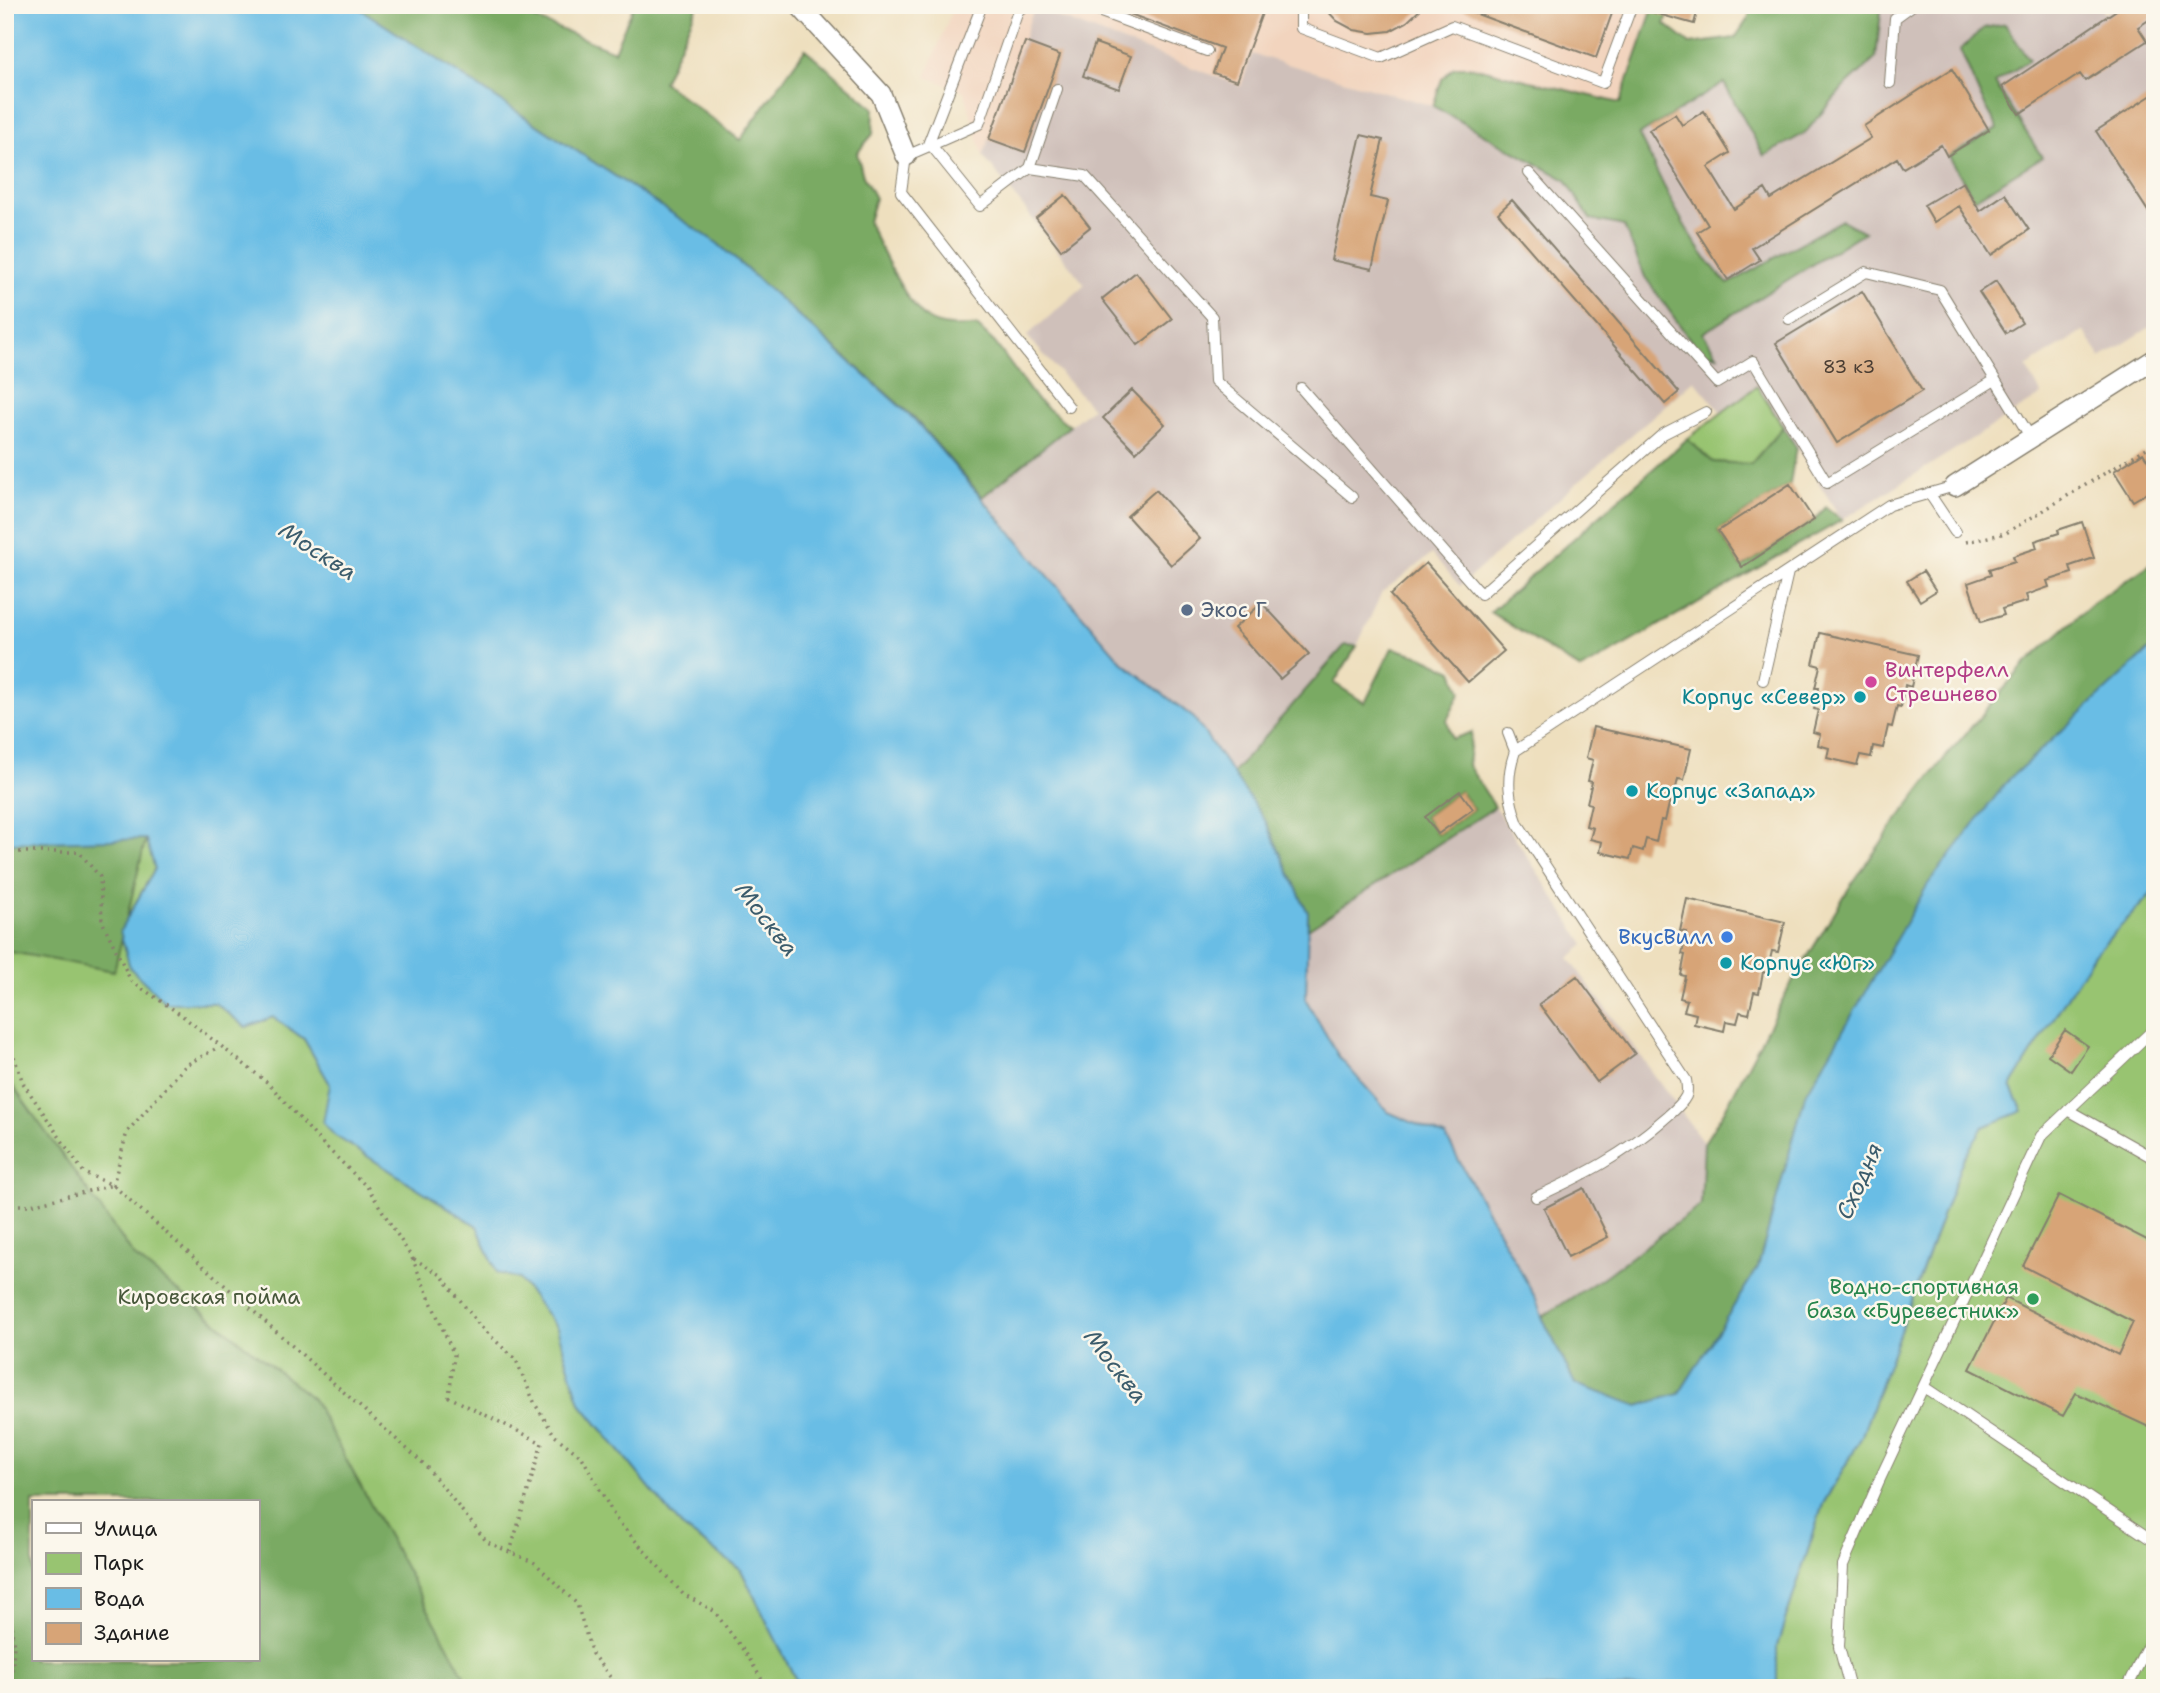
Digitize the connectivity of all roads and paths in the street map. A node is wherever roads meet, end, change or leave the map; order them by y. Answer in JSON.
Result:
{"nodes":[{"id":1,"x":799,"y":5,"type":"edge"},
{"id":2,"x":982,"y":5,"type":"edge"},
{"id":3,"x":1025,"y":5,"type":"edge"},
{"id":4,"x":1082,"y":5,"type":"edge"},
{"id":5,"x":1301,"y":5,"type":"edge"},
{"id":6,"x":1632,"y":5,"type":"edge"},
{"id":7,"x":1913,"y":5,"type":"edge"},
{"id":8,"x":1206,"y":51,"type":"dead end"},
{"id":9,"x":1890,"y":83,"type":"dead end"},
{"id":10,"x":1057,"y":89,"type":"dead end"},
{"id":11,"x":929,"y":146,"type":"junction"},
{"id":12,"x":906,"y":156,"type":"junction"},
{"id":13,"x":1030,"y":168,"type":"junction"},
{"id":14,"x":1529,"y":173,"type":"dead end"},
{"id":15,"x":1789,"y":319,"type":"dead end"},
{"id":16,"x":2155,"y":359,"type":"edge"},
{"id":17,"x":1996,"y":380,"type":"junction"},
{"id":18,"x":1301,"y":388,"type":"dead end"},
{"id":19,"x":1069,"y":407,"type":"dead end"},
{"id":20,"x":1706,"y":412,"type":"dead end"},
{"id":21,"x":2031,"y":438,"type":"junction"},
{"id":22,"x":2155,"y":443,"type":"edge"},
{"id":23,"x":1955,"y":486,"type":"joint"},
{"id":24,"x":1929,"y":493,"type":"junction"},
{"id":25,"x":1352,"y":498,"type":"dead end"},
{"id":26,"x":1955,"y":532,"type":"joint"},
{"id":27,"x":1788,"y":572,"type":"junction"},
{"id":28,"x":1763,"y":680,"type":"dead end"},
{"id":29,"x":1508,"y":733,"type":"dead end"},
{"id":30,"x":1515,"y":751,"type":"junction"},
{"id":31,"x":5,"y":852,"type":"edge"},
{"id":32,"x":2155,"y":1028,"type":"edge"},
{"id":33,"x":5,"y":1030,"type":"edge"},
{"id":34,"x":219,"y":1047,"type":"junction"},
{"id":35,"x":2068,"y":1110,"type":"junction"},
{"id":36,"x":2155,"y":1159,"type":"edge"},
{"id":37,"x":113,"y":1185,"type":"junction"},
{"id":38,"x":1536,"y":1197,"type":"dead end"},
{"id":39,"x":5,"y":1205,"type":"edge"},
{"id":40,"x":412,"y":1258,"type":"junction"},
{"id":41,"x":1924,"y":1387,"type":"junction"},
{"id":42,"x":2155,"y":1542,"type":"edge"},
{"id":43,"x":510,"y":1552,"type":"junction"},
{"id":44,"x":5,"y":1578,"type":"edge"},
{"id":45,"x":2155,"y":1630,"type":"edge"},
{"id":46,"x":11,"y":1688,"type":"edge"},
{"id":47,"x":619,"y":1688,"type":"edge"},
{"id":48,"x":767,"y":1688,"type":"edge"},
{"id":49,"x":1850,"y":1688,"type":"edge"},
{"id":50,"x":2130,"y":1688,"type":"edge"}],
"edges":[{"from":1,"to":12,"type":"street"},
{"from":2,"to":11,"type":"lane"},
{"from":3,"to":11,"type":"lane"},
{"from":4,"to":8,"type":"lane"},
{"from":5,"to":6,"type":"lane"},
{"from":7,"to":9,"type":"lane"},
{"from":10,"to":13,"type":"lane"},
{"from":11,"to":12,"type":"lane"},
{"from":11,"to":13,"type":"lane"},
{"from":12,"to":19,"type":"lane"},
{"from":13,"to":25,"type":"lane"},
{"from":14,"to":17,"type":"lane"},
{"from":15,"to":17,"type":"lane"},
{"from":16,"to":21,"type":"street"},
{"from":17,"to":21,"type":"lane"},
{"from":18,"to":20,"type":"lane"},
{"from":21,"to":23,"type":"street"},
{"from":22,"to":26,"type":"path"},
{"from":23,"to":24,"type":"lane"},
{"from":24,"to":26,"type":"lane"},
{"from":24,"to":27,"type":"lane"},
{"from":27,"to":28,"type":"lane"},
{"from":27,"to":30,"type":"lane"},
{"from":29,"to":30,"type":"lane"},
{"from":30,"to":38,"type":"lane"},
{"from":31,"to":34,"type":"path"},
{"from":32,"to":35,"type":"lane"},
{"from":33,"to":37,"type":"path"},
{"from":34,"to":37,"type":"path"},
{"from":34,"to":40,"type":"path"},
{"from":35,"to":36,"type":"lane"},
{"from":35,"to":41,"type":"lane"},
{"from":37,"to":39,"type":"path"},
{"from":37,"to":43,"type":"path"},
{"from":40,"to":43,"type":"path"},
{"from":40,"to":48,"type":"path"},
{"from":41,"to":42,"type":"lane"},
{"from":41,"to":49,"type":"lane"},
{"from":43,"to":47,"type":"path"},
{"from":44,"to":46,"type":"path"},
{"from":45,"to":50,"type":"lane"}]}
